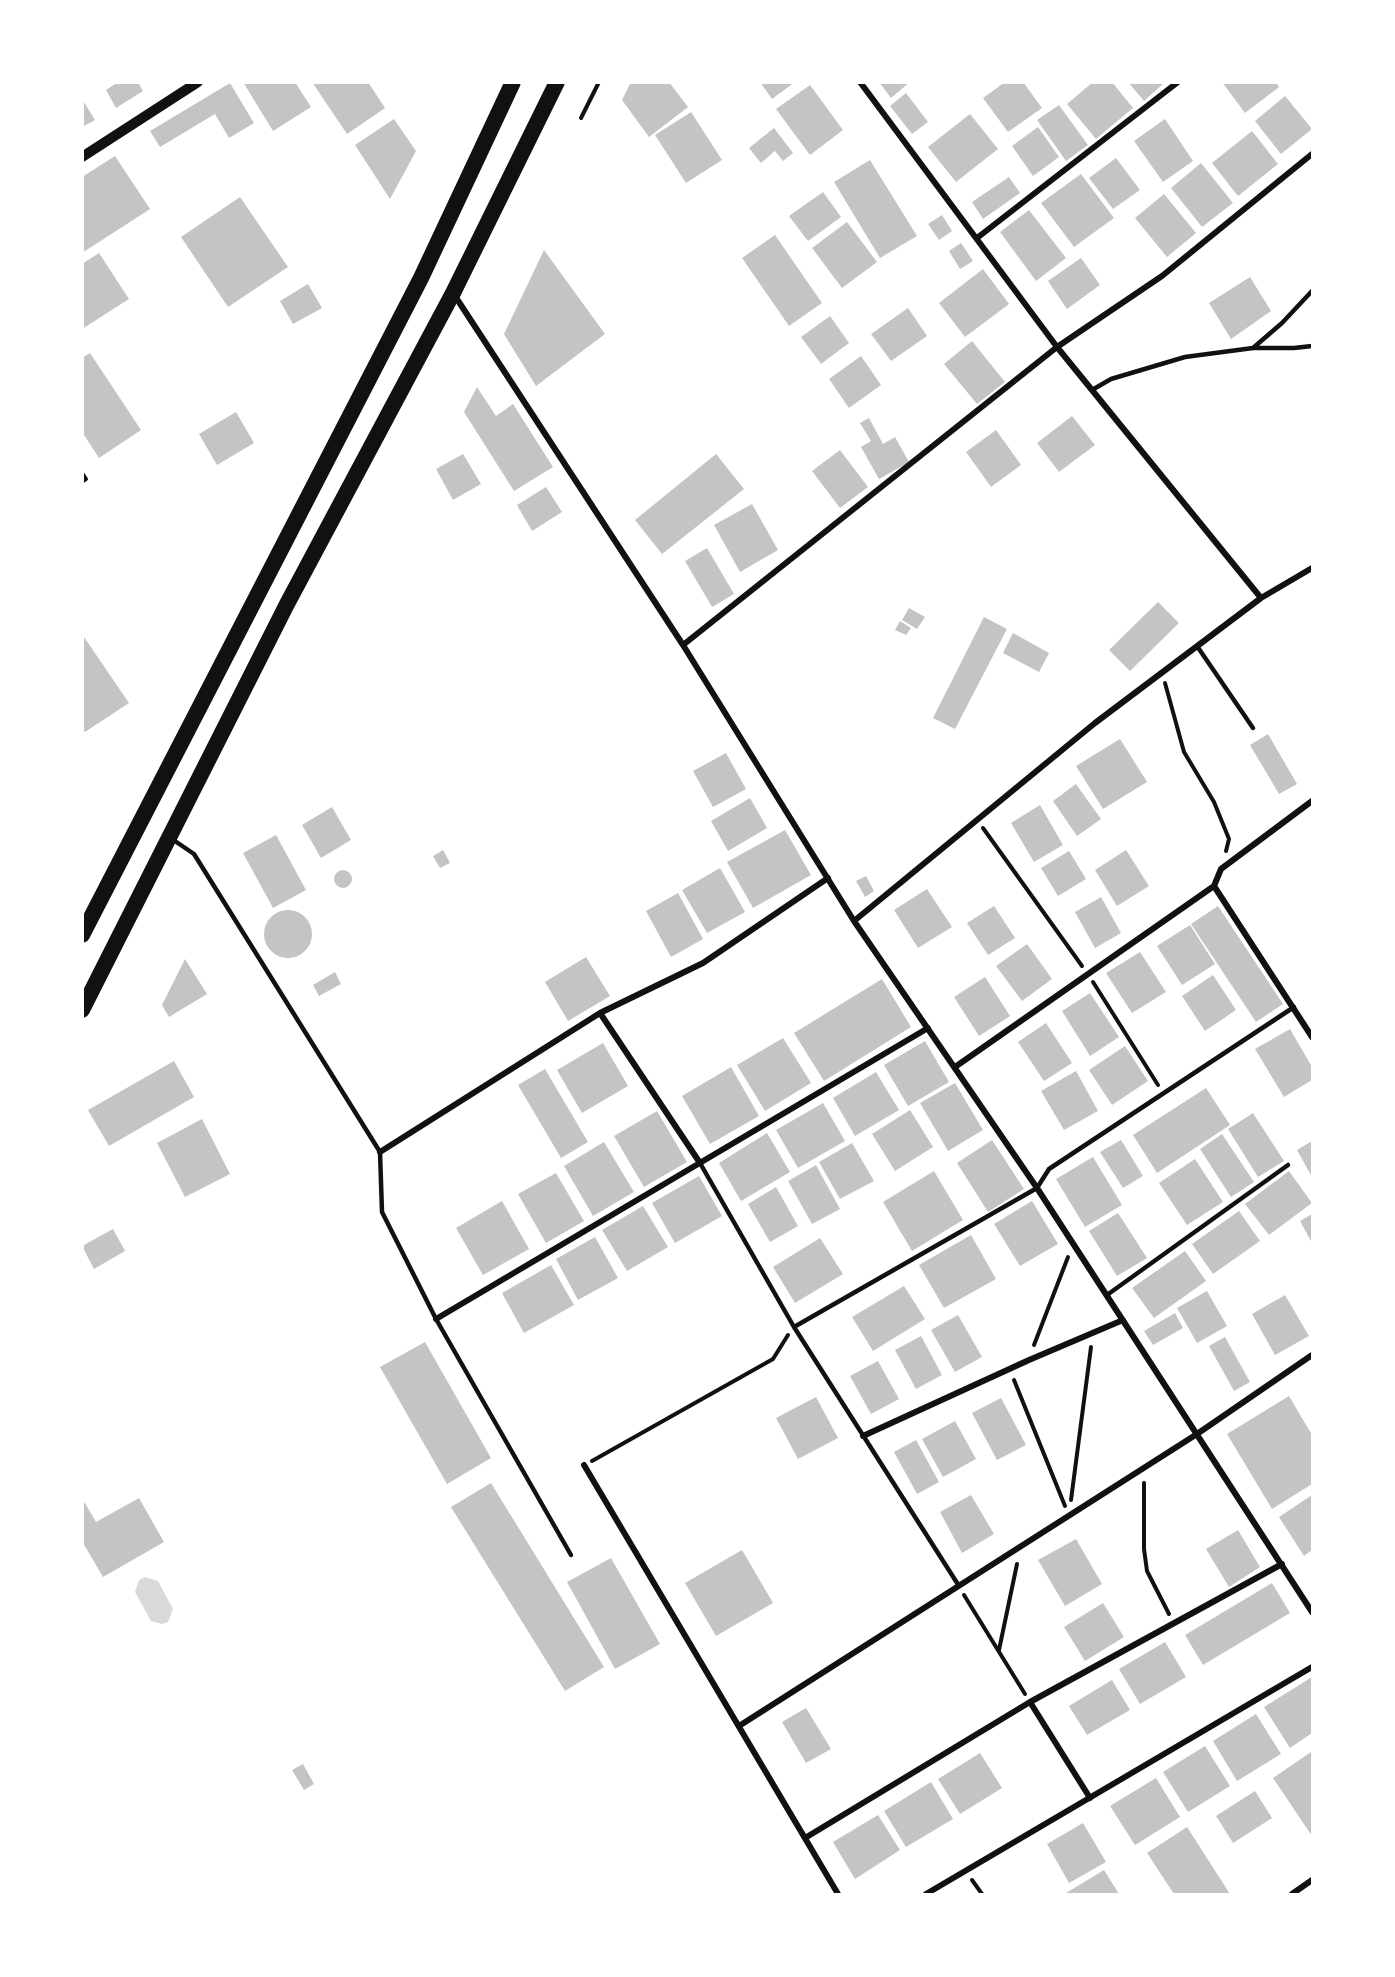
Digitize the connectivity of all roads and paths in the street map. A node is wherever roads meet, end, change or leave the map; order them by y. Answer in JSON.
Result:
{"nodes":[{"id":1,"x":198,"y":82,"type":"edge"},
{"id":2,"x":513,"y":82,"type":"edge"},
{"id":3,"x":558,"y":82,"type":"edge"},
{"id":4,"x":599,"y":82,"type":"edge"},
{"id":5,"x":860,"y":82,"type":"edge"},
{"id":6,"x":1178,"y":82,"type":"edge"},
{"id":7,"x":581,"y":118,"type":"dead end"},
{"id":8,"x":1312,"y":154,"type":"edge"},
{"id":9,"x":82,"y":157,"type":"edge"},
{"id":10,"x":977,"y":238,"type":"junction"},
{"id":11,"x":1312,"y":291,"type":"edge"},
{"id":12,"x":453,"y":293,"type":"junction"},
{"id":13,"x":1312,"y":346,"type":"edge"},
{"id":14,"x":1057,"y":347,"type":"junction"},
{"id":15,"x":1252,"y":348,"type":"junction"},
{"id":16,"x":1092,"y":390,"type":"junction"},
{"id":17,"x":82,"y":473,"type":"edge"},
{"id":18,"x":82,"y":482,"type":"edge"},
{"id":19,"x":1312,"y":568,"type":"edge"},
{"id":20,"x":1261,"y":598,"type":"junction"},
{"id":21,"x":683,"y":645,"type":"junction"},
{"id":22,"x":1197,"y":646,"type":"junction"},
{"id":23,"x":1162,"y":673,"type":"junction"},
{"id":24,"x":1253,"y":728,"type":"dead end"},
{"id":25,"x":1312,"y":801,"type":"edge"},
{"id":26,"x":977,"y":820,"type":"junction"},
{"id":27,"x":169,"y":837,"type":"junction"},
{"id":28,"x":1221,"y":869,"type":"junction"},
{"id":29,"x":828,"y":878,"type":"junction"},
{"id":30,"x":1214,"y":886,"type":"junction"},
{"id":31,"x":854,"y":921,"type":"junction"},
{"id":32,"x":82,"y":935,"type":"edge"},
{"id":33,"x":1088,"y":974,"type":"junction"},
{"id":34,"x":1294,"y":1007,"type":"junction"},
{"id":35,"x":82,"y":1010,"type":"edge"},
{"id":36,"x":600,"y":1013,"type":"junction"},
{"id":37,"x":928,"y":1028,"type":"junction"},
{"id":38,"x":1312,"y":1037,"type":"edge"},
{"id":39,"x":955,"y":1067,"type":"junction"},
{"id":40,"x":1164,"y":1093,"type":"junction"},
{"id":41,"x":380,"y":1152,"type":"junction"},
{"id":42,"x":700,"y":1163,"type":"junction"},
{"id":43,"x":1288,"y":1165,"type":"dead end"},
{"id":44,"x":1037,"y":1188,"type":"junction"},
{"id":45,"x":1073,"y":1243,"type":"junction"},
{"id":46,"x":1107,"y":1295,"type":"junction"},
{"id":47,"x":436,"y":1319,"type":"junction"},
{"id":48,"x":1123,"y":1320,"type":"junction"},
{"id":49,"x":794,"y":1327,"type":"junction"},
{"id":50,"x":1093,"y":1333,"type":"junction"},
{"id":51,"x":1312,"y":1355,"type":"edge"},
{"id":52,"x":1029,"y":1360,"type":"junction"},
{"id":53,"x":1010,"y":1369,"type":"junction"},
{"id":54,"x":1197,"y":1434,"type":"junction"},
{"id":55,"x":863,"y":1436,"type":"junction"},
{"id":56,"x":584,"y":1465,"type":"joint"},
{"id":57,"x":1144,"y":1467,"type":"junction"},
{"id":58,"x":1069,"y":1516,"type":"junction"},
{"id":59,"x":1021,"y":1546,"type":"junction"},
{"id":60,"x":571,"y":1555,"type":"dead end"},
{"id":61,"x":1282,"y":1564,"type":"junction"},
{"id":62,"x":959,"y":1586,"type":"junction"},
{"id":63,"x":1312,"y":1612,"type":"edge"},
{"id":64,"x":1173,"y":1622,"type":"junction"},
{"id":65,"x":999,"y":1651,"type":"junction"},
{"id":66,"x":1312,"y":1667,"type":"edge"},
{"id":67,"x":1030,"y":1702,"type":"junction"},
{"id":68,"x":739,"y":1726,"type":"junction"},
{"id":69,"x":1090,"y":1798,"type":"junction"},
{"id":70,"x":805,"y":1838,"type":"junction"},
{"id":71,"x":966,"y":1870,"type":"junction"},
{"id":72,"x":1312,"y":1880,"type":"edge"},
{"id":73,"x":838,"y":1894,"type":"edge"},
{"id":74,"x":926,"y":1894,"type":"edge"},
{"id":75,"x":982,"y":1894,"type":"edge"},
{"id":76,"x":1292,"y":1894,"type":"edge"}],
"edges":[{"from":1,"to":9,"type":"street"},
{"from":2,"to":32,"type":"highway"},
{"from":3,"to":12,"type":"highway"},
{"from":4,"to":7,"type":"path"},
{"from":5,"to":10,"type":"street"},
{"from":6,"to":10,"type":"street"},
{"from":8,"to":14,"type":"street"},
{"from":10,"to":14,"type":"street"},
{"from":11,"to":15,"type":"lane"},
{"from":12,"to":21,"type":"street"},
{"from":12,"to":27,"type":"highway"},
{"from":13,"to":15,"type":"lane"},
{"from":14,"to":16,"type":"street"},
{"from":14,"to":21,"type":"street"},
{"from":15,"to":16,"type":"lane"},
{"from":16,"to":20,"type":"street"},
{"from":17,"to":18,"type":"path"},
{"from":19,"to":20,"type":"street"},
{"from":20,"to":22,"type":"street"},
{"from":21,"to":29,"type":"street"},
{"from":22,"to":23,"type":"street"},
{"from":22,"to":24,"type":"lane"},
{"from":23,"to":26,"type":"street"},
{"from":23,"to":28,"type":"path"},
{"from":25,"to":28,"type":"street"},
{"from":26,"to":31,"type":"street"},
{"from":26,"to":33,"type":"path"},
{"from":27,"to":35,"type":"highway"},
{"from":27,"to":41,"type":"lane"},
{"from":28,"to":30,"type":"street"},
{"from":29,"to":31,"type":"street"},
{"from":29,"to":36,"type":"street"},
{"from":30,"to":33,"type":"street"},
{"from":30,"to":34,"type":"street"},
{"from":31,"to":37,"type":"street"},
{"from":33,"to":39,"type":"street"},
{"from":33,"to":40,"type":"path"},
{"from":34,"to":38,"type":"street"},
{"from":34,"to":40,"type":"lane"},
{"from":36,"to":41,"type":"street"},
{"from":36,"to":42,"type":"street"},
{"from":37,"to":39,"type":"street"},
{"from":37,"to":42,"type":"street"},
{"from":39,"to":44,"type":"street"},
{"from":40,"to":44,"type":"lane"},
{"from":41,"to":47,"type":"lane"},
{"from":42,"to":47,"type":"street"},
{"from":42,"to":49,"type":"lane"},
{"from":43,"to":46,"type":"lane"},
{"from":44,"to":45,"type":"street"},
{"from":44,"to":49,"type":"lane"},
{"from":45,"to":46,"type":"street"},
{"from":45,"to":52,"type":"path"},
{"from":46,"to":48,"type":"street"},
{"from":47,"to":60,"type":"lane"},
{"from":48,"to":50,"type":"street"},
{"from":48,"to":54,"type":"street"},
{"from":49,"to":55,"type":"lane"},
{"from":49,"to":56,"type":"path"},
{"from":50,"to":52,"type":"street"},
{"from":50,"to":58,"type":"path"},
{"from":51,"to":54,"type":"street"},
{"from":52,"to":53,"type":"street"},
{"from":53,"to":55,"type":"street"},
{"from":53,"to":58,"type":"path"},
{"from":54,"to":57,"type":"street"},
{"from":54,"to":61,"type":"street"},
{"from":55,"to":62,"type":"lane"},
{"from":56,"to":68,"type":"street"},
{"from":57,"to":58,"type":"street"},
{"from":57,"to":64,"type":"path"},
{"from":58,"to":59,"type":"street"},
{"from":59,"to":62,"type":"street"},
{"from":59,"to":65,"type":"path"},
{"from":61,"to":63,"type":"street"},
{"from":61,"to":64,"type":"street"},
{"from":62,"to":65,"type":"path"},
{"from":62,"to":68,"type":"street"},
{"from":64,"to":67,"type":"street"},
{"from":65,"to":67,"type":"path"},
{"from":66,"to":69,"type":"street"},
{"from":67,"to":69,"type":"street"},
{"from":67,"to":70,"type":"street"},
{"from":68,"to":70,"type":"street"},
{"from":69,"to":71,"type":"street"},
{"from":70,"to":73,"type":"street"},
{"from":71,"to":74,"type":"street"},
{"from":71,"to":75,"type":"path"},
{"from":72,"to":76,"type":"street"}]}
